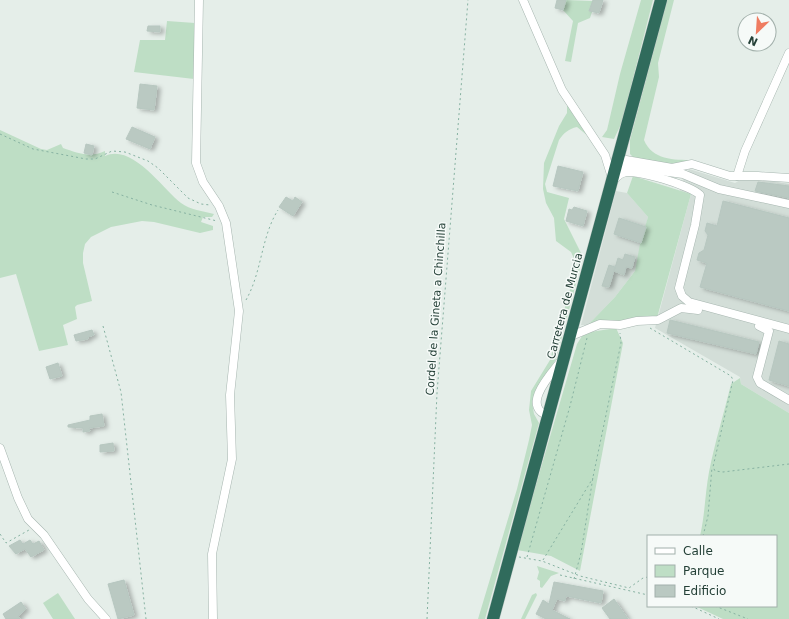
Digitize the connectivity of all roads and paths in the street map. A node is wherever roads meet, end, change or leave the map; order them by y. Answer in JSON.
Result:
{"nodes":[{"id":1,"x":200,"y":0,"type":"edge"},
{"id":2,"x":468,"y":0,"type":"edge"},
{"id":3,"x":524,"y":0,"type":"edge"},
{"id":4,"x":661,"y":0,"type":"edge"},
{"id":5,"x":788,"y":56,"type":"edge"},
{"id":6,"x":0,"y":134,"type":"edge"},
{"id":7,"x":617,"y":164,"type":"junction"},
{"id":8,"x":737,"y":176,"type":"junction"},
{"id":9,"x":789,"y":178,"type":"edge"},
{"id":10,"x":613,"y":181,"type":"junction"},
{"id":11,"x":112,"y":192,"type":"dead end"},
{"id":12,"x":789,"y":204,"type":"edge"},
{"id":13,"x":219,"y":206,"type":"junction"},
{"id":14,"x":278,"y":210,"type":"dead end"},
{"id":15,"x":226,"y":223,"type":"junction"},
{"id":16,"x":239,"y":311,"type":"junction"},
{"id":17,"x":637,"y":321,"type":"junction"},
{"id":18,"x":620,"y":325,"type":"junction"},
{"id":19,"x":103,"y":326,"type":"dead end"},
{"id":20,"x":590,"y":328,"type":"junction"},
{"id":21,"x":789,"y":329,"type":"edge"},
{"id":22,"x":571,"y":336,"type":"junction"},
{"id":23,"x":789,"y":400,"type":"edge"},
{"id":24,"x":0,"y":448,"type":"edge"},
{"id":25,"x":789,"y":464,"type":"edge"},
{"id":26,"x":712,"y":467,"type":"junction"},
{"id":27,"x":593,"y":477,"type":"junction"},
{"id":28,"x":35,"y":527,"type":"junction"},
{"id":29,"x":0,"y":534,"type":"edge"},
{"id":30,"x":703,"y":535,"type":"edge"},
{"id":31,"x":527,"y":557,"type":"junction"},
{"id":32,"x":518,"y":558,"type":"junction"},
{"id":33,"x":542,"y":561,"type":"junction"},
{"id":34,"x":576,"y":574,"type":"junction"},
{"id":35,"x":560,"y":575,"type":"dead end"},
{"id":36,"x":647,"y":577,"type":"edge"},
{"id":37,"x":574,"y":580,"type":"junction"},
{"id":38,"x":647,"y":595,"type":"edge"},
{"id":39,"x":694,"y":607,"type":"edge"},
{"id":40,"x":718,"y":607,"type":"edge"},
{"id":41,"x":106,"y":619,"type":"edge"},
{"id":42,"x":146,"y":619,"type":"edge"},
{"id":43,"x":213,"y":619,"type":"edge"},
{"id":44,"x":427,"y":619,"type":"edge"},
{"id":45,"x":493,"y":619,"type":"edge"},
{"id":46,"x":719,"y":619,"type":"edge"},
{"id":47,"x":748,"y":619,"type":"edge"}],
"edges":[{"from":1,"to":13,"type":"street"},
{"from":2,"to":44,"type":"path","name":"Cordel de la Gineta a Chinchilla"},
{"from":3,"to":10,"type":"street"},
{"from":4,"to":7,"type":"highway","name":"Carretera de Murcia"},
{"from":5,"to":8,"type":"street"},
{"from":6,"to":13,"type":"path"},
{"from":7,"to":8,"type":"street"},
{"from":7,"to":10,"type":"highway","name":"Carretera de Murcia"},
{"from":7,"to":12,"type":"street"},
{"from":8,"to":9,"type":"street"},
{"from":10,"to":21,"type":"street"},
{"from":10,"to":22,"type":"highway","name":"Carretera de Murcia"},
{"from":11,"to":15,"type":"path"},
{"from":13,"to":15,"type":"street"},
{"from":14,"to":16,"type":"path"},
{"from":15,"to":16,"type":"street"},
{"from":16,"to":43,"type":"street"},
{"from":17,"to":18,"type":"street"},
{"from":17,"to":23,"type":"street"},
{"from":17,"to":26,"type":"path"},
{"from":18,"to":20,"type":"street"},
{"from":18,"to":27,"type":"path"},
{"from":19,"to":42,"type":"path"},
{"from":20,"to":22,"type":"street"},
{"from":20,"to":31,"type":"path"},
{"from":22,"to":32,"type":"highway","name":"Carretera de Murcia"},
{"from":24,"to":28,"type":"street"},
{"from":25,"to":26,"type":"path"},
{"from":26,"to":30,"type":"path"},
{"from":27,"to":33,"type":"path"},
{"from":27,"to":34,"type":"path"},
{"from":28,"to":29,"type":"path"},
{"from":28,"to":41,"type":"street"},
{"from":31,"to":32,"type":"path"},
{"from":31,"to":33,"type":"path"},
{"from":32,"to":45,"type":"highway","name":"Carretera de Murcia"},
{"from":33,"to":34,"type":"path"},
{"from":34,"to":36,"type":"path"},
{"from":34,"to":37,"type":"path"},
{"from":35,"to":37,"type":"path"},
{"from":37,"to":38,"type":"path"},
{"from":39,"to":46,"type":"path"},
{"from":40,"to":47,"type":"path"}]}
